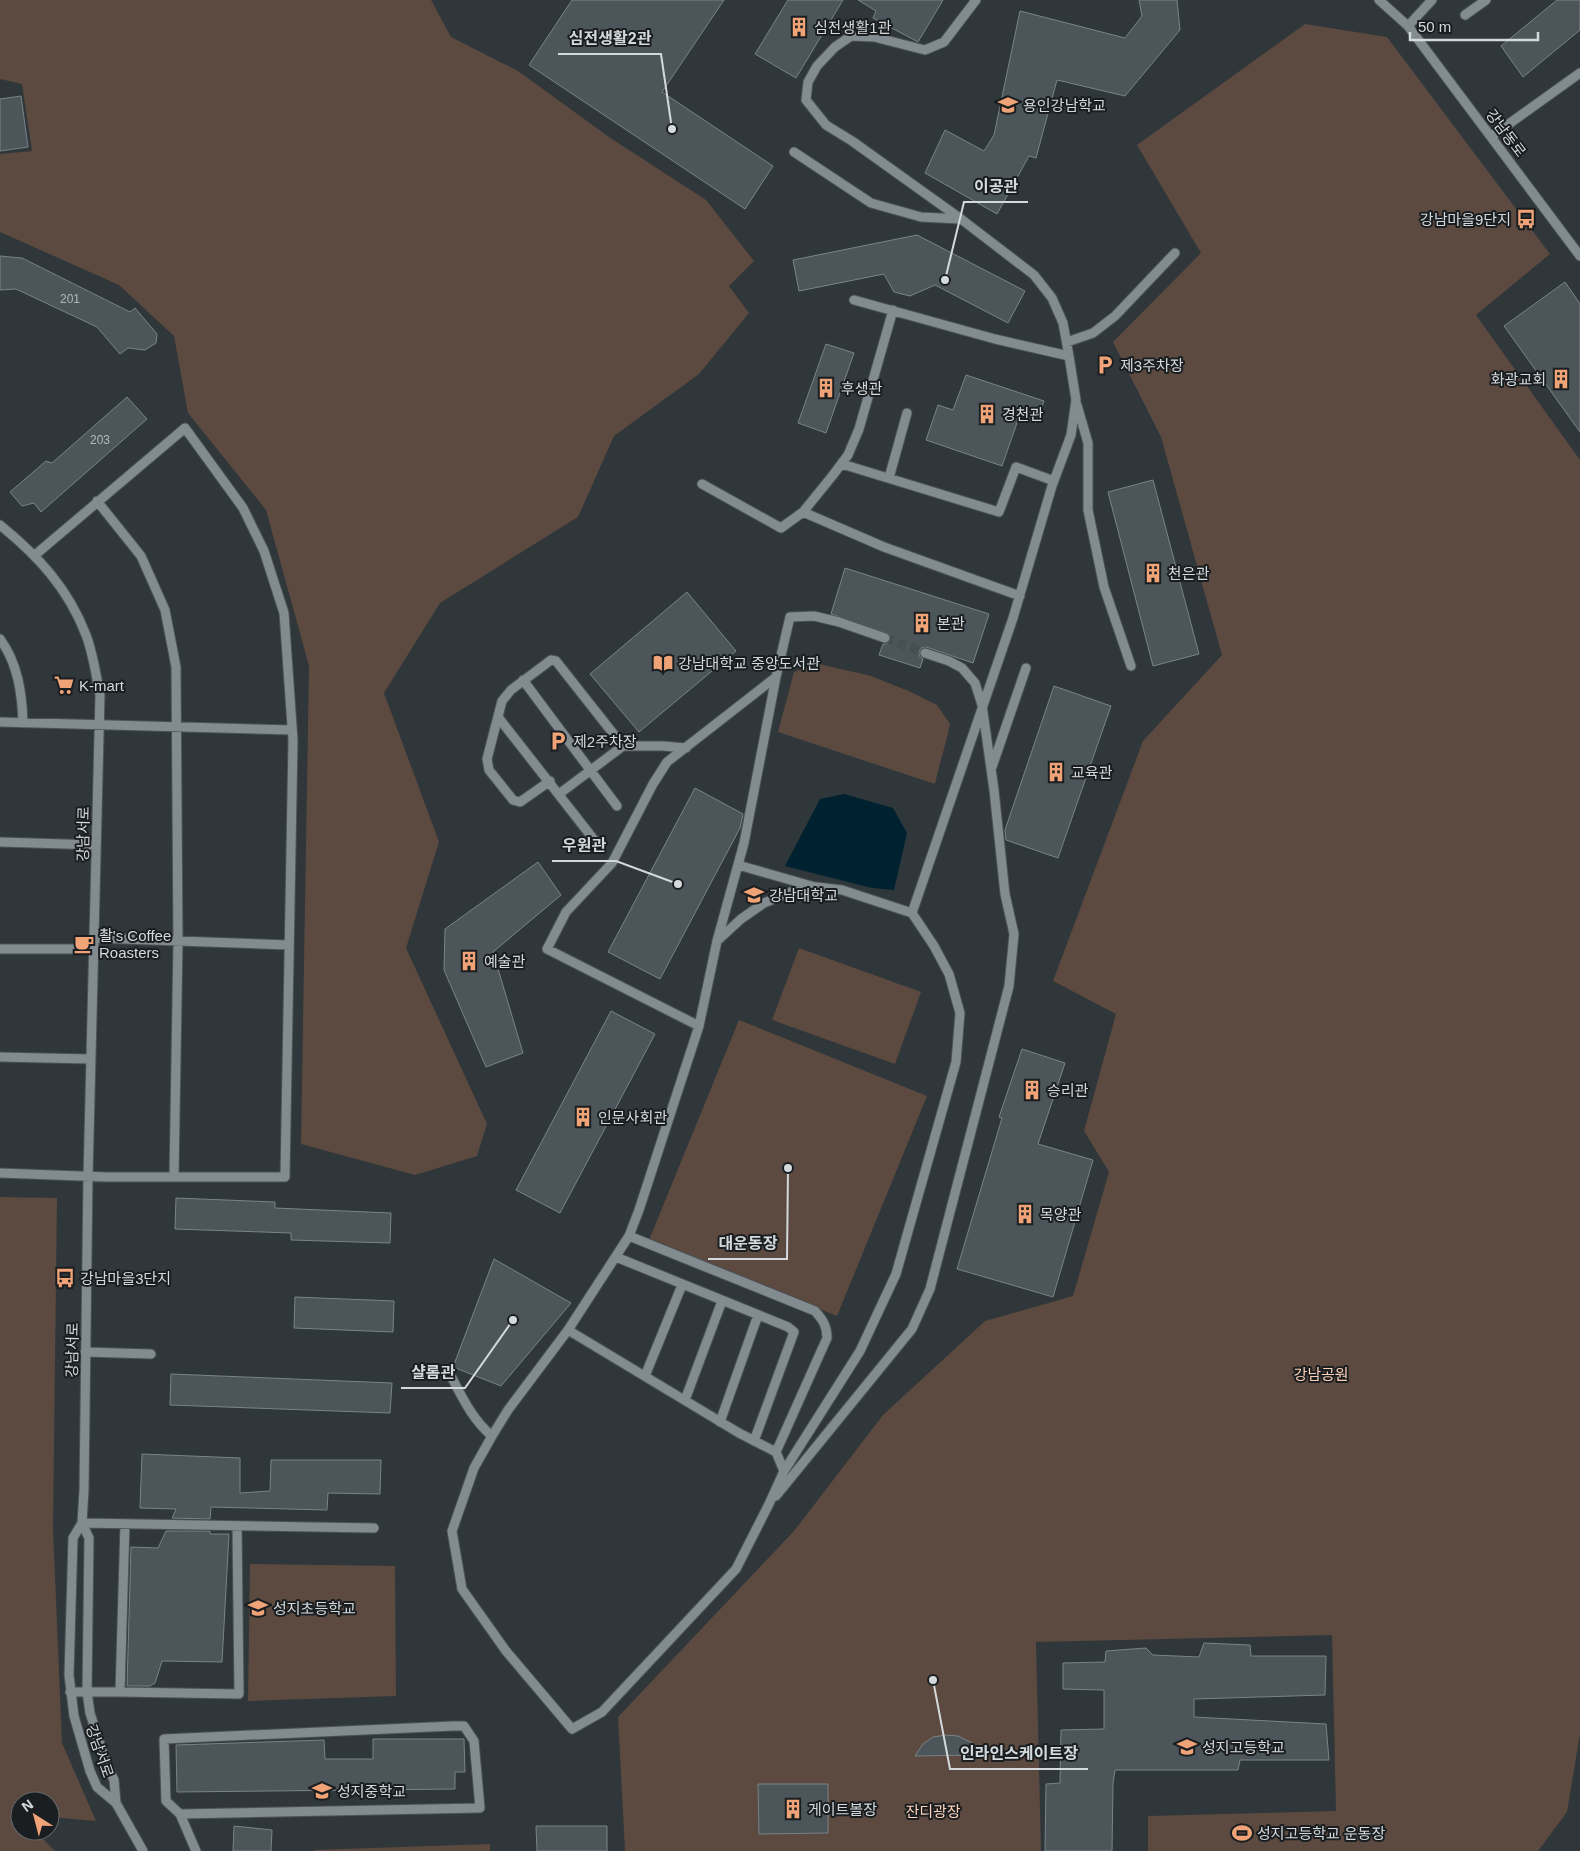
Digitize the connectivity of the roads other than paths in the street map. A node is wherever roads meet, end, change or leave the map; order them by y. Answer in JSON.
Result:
{"nodes":[{"id":1,"x":976,"y":0,"type":"edge"},
{"id":2,"x":1379,"y":0,"type":"edge"},
{"id":3,"x":1432,"y":0,"type":"edge"},
{"id":4,"x":1486,"y":0,"type":"edge"},
{"id":5,"x":1465,"y":15,"type":"dead end"},
{"id":6,"x":1408,"y":26,"type":"junction"},
{"id":7,"x":1580,"y":73,"type":"edge"},
{"id":8,"x":1492,"y":136,"type":"junction"},
{"id":9,"x":794,"y":152,"type":"dead end"},
{"id":10,"x":960,"y":219,"type":"junction"},
{"id":11,"x":1175,"y":253,"type":"dead end"},
{"id":12,"x":1580,"y":256,"type":"edge"},
{"id":13,"x":854,"y":300,"type":"dead end"},
{"id":14,"x":893,"y":310,"type":"junction"},
{"id":15,"x":1067,"y":342,"type":"junction"},
{"id":16,"x":1069,"y":356,"type":"junction"},
{"id":17,"x":1076,"y":400,"type":"junction"},
{"id":18,"x":907,"y":413,"type":"dead end"},
{"id":19,"x":842,"y":464,"type":"junction"},
{"id":20,"x":889,"y":478,"type":"junction"},
{"id":21,"x":1054,"y":482,"type":"junction"},
{"id":22,"x":702,"y":484,"type":"dead end"},
{"id":23,"x":97,"y":502,"type":"junction"},
{"id":24,"x":803,"y":512,"type":"junction"},
{"id":25,"x":0,"y":525,"type":"edge"},
{"id":26,"x":35,"y":555,"type":"junction"},
{"id":27,"x":1020,"y":596,"type":"junction"},
{"id":28,"x":884,"y":638,"type":"tunnel mouth"},
{"id":29,"x":0,"y":639,"type":"edge"},
{"id":30,"x":925,"y":653,"type":"tunnel mouth"},
{"id":31,"x":1131,"y":666,"type":"dead end"},
{"id":32,"x":1026,"y":668,"type":"dead end"},
{"id":33,"x":776,"y":676,"type":"junction"},
{"id":34,"x":523,"y":680,"type":"junction"},
{"id":35,"x":982,"y":705,"type":"junction"},
{"id":36,"x":498,"y":717,"type":"junction"},
{"id":37,"x":0,"y":722,"type":"edge"},
{"id":38,"x":23,"y":722,"type":"junction"},
{"id":39,"x":99,"y":725,"type":"junction"},
{"id":40,"x":177,"y":727,"type":"junction"},
{"id":41,"x":292,"y":730,"type":"junction"},
{"id":42,"x":622,"y":746,"type":"junction"},
{"id":43,"x":686,"y":748,"type":"junction"},
{"id":44,"x":590,"y":770,"type":"junction"},
{"id":45,"x":991,"y":770,"type":"junction"},
{"id":46,"x":550,"y":781,"type":"junction"},
{"id":47,"x":559,"y":794,"type":"junction"},
{"id":48,"x":617,"y":806,"type":"dead end"},
{"id":49,"x":595,"y":841,"type":"dead end"},
{"id":50,"x":0,"y":842,"type":"edge"},
{"id":51,"x":96,"y":845,"type":"junction"},
{"id":52,"x":738,"y":865,"type":"junction"},
{"id":53,"x":817,"y":887,"type":"junction"},
{"id":54,"x":912,"y":913,"type":"junction"},
{"id":55,"x":95,"y":938,"type":"junction"},
{"id":56,"x":718,"y":941,"type":"junction"},
{"id":57,"x":178,"y":942,"type":"junction"},
{"id":58,"x":289,"y":945,"type":"junction"},
{"id":59,"x":0,"y":948,"type":"edge"},
{"id":60,"x":94,"y":949,"type":"junction"},
{"id":61,"x":698,"y":1026,"type":"junction"},
{"id":62,"x":0,"y":1057,"type":"edge"},
{"id":63,"x":90,"y":1059,"type":"junction"},
{"id":64,"x":0,"y":1172,"type":"edge"},
{"id":65,"x":174,"y":1176,"type":"junction"},
{"id":66,"x":88,"y":1177,"type":"junction"},
{"id":67,"x":629,"y":1236,"type":"junction"},
{"id":68,"x":616,"y":1257,"type":"junction"},
{"id":69,"x":682,"y":1285,"type":"junction"},
{"id":70,"x":722,"y":1301,"type":"junction"},
{"id":71,"x":758,"y":1315,"type":"junction"},
{"id":72,"x":568,"y":1330,"type":"junction"},
{"id":73,"x":86,"y":1352,"type":"junction"},
{"id":74,"x":151,"y":1354,"type":"dead end"},
{"id":75,"x":646,"y":1376,"type":"junction"},
{"id":76,"x":452,"y":1378,"type":"dead end"},
{"id":77,"x":685,"y":1400,"type":"junction"},
{"id":78,"x":720,"y":1422,"type":"junction"},
{"id":79,"x":492,"y":1436,"type":"junction"},
{"id":80,"x":754,"y":1441,"type":"junction"},
{"id":81,"x":776,"y":1452,"type":"junction"},
{"id":82,"x":784,"y":1471,"type":"junction"},
{"id":83,"x":769,"y":1504,"type":"junction"},
{"id":84,"x":82,"y":1523,"type":"junction"},
{"id":85,"x":125,"y":1524,"type":"junction"},
{"id":86,"x":236,"y":1526,"type":"junction"},
{"id":87,"x":374,"y":1528,"type":"dead end"},
{"id":88,"x":70,"y":1692,"type":"junction"},
{"id":89,"x":87,"y":1692,"type":"junction"},
{"id":90,"x":120,"y":1692,"type":"junction"},
{"id":91,"x":116,"y":1803,"type":"junction"},
{"id":92,"x":180,"y":1814,"type":"junction"},
{"id":93,"x":143,"y":1851,"type":"edge"},
{"id":94,"x":196,"y":1851,"type":"edge"}],
"edges":[{"from":1,"to":10,"type":"street"},
{"from":2,"to":6,"type":"street","name":"강남동로"},
{"from":3,"to":6,"type":"street"},
{"from":4,"to":5,"type":"street"},
{"from":6,"to":8,"type":"street","name":"강남동로"},
{"from":7,"to":8,"type":"street"},
{"from":8,"to":12,"type":"street","name":"강남동로"},
{"from":9,"to":10,"type":"street"},
{"from":10,"to":15,"type":"street"},
{"from":11,"to":15,"type":"street"},
{"from":13,"to":14,"type":"street"},
{"from":14,"to":16,"type":"street"},
{"from":14,"to":19,"type":"street"},
{"from":15,"to":16,"type":"street"},
{"from":16,"to":17,"type":"street"},
{"from":17,"to":21,"type":"street"},
{"from":17,"to":31,"type":"street"},
{"from":18,"to":20,"type":"street"},
{"from":19,"to":20,"type":"street"},
{"from":19,"to":24,"type":"street"},
{"from":20,"to":21,"type":"street"},
{"from":21,"to":27,"type":"street"},
{"from":22,"to":24,"type":"street"},
{"from":23,"to":26,"type":"street"},
{"from":23,"to":40,"type":"street"},
{"from":23,"to":41,"type":"street"},
{"from":24,"to":27,"type":"street"},
{"from":25,"to":26,"type":"street","name":"강남서로"},
{"from":26,"to":39,"type":"street","name":"강남서로"},
{"from":27,"to":35,"type":"street"},
{"from":28,"to":33,"type":"street"},
{"from":29,"to":38,"type":"street"},
{"from":30,"to":35,"type":"street"},
{"from":32,"to":45,"type":"street"},
{"from":33,"to":43,"type":"street"},
{"from":33,"to":52,"type":"street"},
{"from":34,"to":36,"type":"street"},
{"from":34,"to":42,"type":"street"},
{"from":34,"to":44,"type":"street"},
{"from":35,"to":45,"type":"street"},
{"from":35,"to":54,"type":"street"},
{"from":36,"to":46,"type":"street"},
{"from":36,"to":46,"type":"street"},
{"from":37,"to":38,"type":"street"},
{"from":38,"to":39,"type":"street"},
{"from":39,"to":40,"type":"street"},
{"from":39,"to":51,"type":"street","name":"강남서로"},
{"from":40,"to":41,"type":"street"},
{"from":40,"to":57,"type":"street"},
{"from":41,"to":58,"type":"street"},
{"from":42,"to":43,"type":"street"},
{"from":42,"to":44,"type":"street"},
{"from":43,"to":61,"type":"street"},
{"from":44,"to":47,"type":"street"},
{"from":44,"to":48,"type":"street"},
{"from":45,"to":83,"type":"street"},
{"from":46,"to":47,"type":"street"},
{"from":47,"to":49,"type":"street"},
{"from":50,"to":51,"type":"street"},
{"from":51,"to":55,"type":"street","name":"강남서로"},
{"from":52,"to":53,"type":"street"},
{"from":52,"to":56,"type":"street"},
{"from":53,"to":54,"type":"street"},
{"from":53,"to":56,"type":"street"},
{"from":54,"to":82,"type":"street"},
{"from":55,"to":57,"type":"street"},
{"from":55,"to":60,"type":"street","name":"강남서로"},
{"from":56,"to":61,"type":"street"},
{"from":57,"to":58,"type":"street"},
{"from":57,"to":65,"type":"street"},
{"from":58,"to":65,"type":"street"},
{"from":59,"to":60,"type":"street"},
{"from":60,"to":63,"type":"street","name":"강남서로"},
{"from":61,"to":67,"type":"street"},
{"from":62,"to":63,"type":"street"},
{"from":63,"to":66,"type":"street","name":"강남서로"},
{"from":64,"to":66,"type":"street"},
{"from":65,"to":66,"type":"street"},
{"from":66,"to":73,"type":"street","name":"강남서로"},
{"from":67,"to":68,"type":"street"},
{"from":67,"to":81,"type":"street"},
{"from":68,"to":69,"type":"street"},
{"from":68,"to":72,"type":"street"},
{"from":69,"to":70,"type":"street"},
{"from":69,"to":75,"type":"street"},
{"from":70,"to":71,"type":"street"},
{"from":70,"to":77,"type":"street"},
{"from":71,"to":78,"type":"street"},
{"from":71,"to":80,"type":"street"},
{"from":72,"to":75,"type":"street"},
{"from":72,"to":79,"type":"street"},
{"from":73,"to":74,"type":"street"},
{"from":73,"to":84,"type":"street","name":"강남서로"},
{"from":75,"to":77,"type":"street"},
{"from":76,"to":79,"type":"street"},
{"from":77,"to":78,"type":"street"},
{"from":78,"to":80,"type":"street"},
{"from":79,"to":83,"type":"street"},
{"from":80,"to":81,"type":"street"},
{"from":81,"to":82,"type":"street"},
{"from":82,"to":83,"type":"street"},
{"from":84,"to":85,"type":"street"},
{"from":84,"to":88,"type":"street","name":"강남서로"},
{"from":84,"to":89,"type":"street","name":"강남서로"},
{"from":85,"to":86,"type":"street"},
{"from":85,"to":90,"type":"street"},
{"from":86,"to":87,"type":"street"},
{"from":86,"to":90,"type":"street"},
{"from":88,"to":89,"type":"street"},
{"from":88,"to":91,"type":"street","name":"강남서로"},
{"from":89,"to":90,"type":"street"},
{"from":89,"to":91,"type":"street","name":"강남서로"},
{"from":91,"to":93,"type":"street","name":"강남서로"},
{"from":92,"to":92,"type":"street"},
{"from":92,"to":94,"type":"street"}]}
